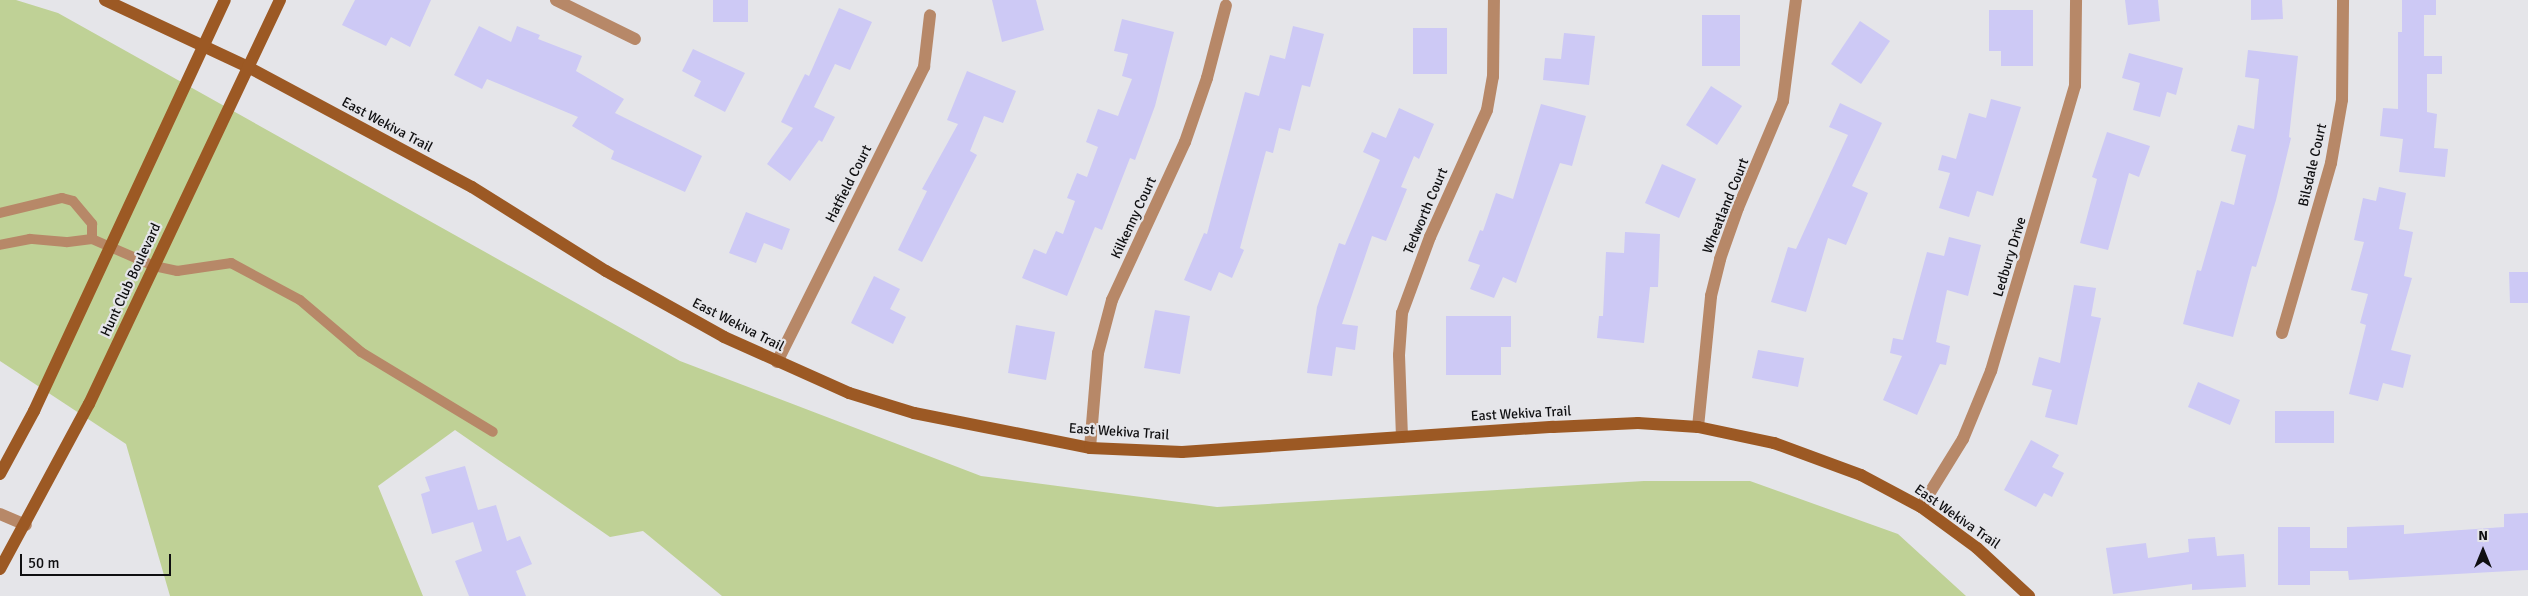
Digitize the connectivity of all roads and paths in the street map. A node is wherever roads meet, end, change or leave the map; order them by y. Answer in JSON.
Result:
{"nodes":[{"id":1,"x":105,"y":0,"type":"edge"},
{"id":2,"x":225,"y":0,"type":"edge"},
{"id":3,"x":280,"y":0,"type":"edge"},
{"id":4,"x":556,"y":0,"type":"edge"},
{"id":5,"x":1494,"y":0,"type":"edge"},
{"id":6,"x":1796,"y":0,"type":"edge"},
{"id":7,"x":2076,"y":0,"type":"edge"},
{"id":8,"x":2343,"y":0,"type":"edge"},
{"id":9,"x":1226,"y":5,"type":"dead end"},
{"id":10,"x":930,"y":15,"type":"dead end"},
{"id":11,"x":635,"y":39,"type":"dead end"},
{"id":12,"x":203,"y":46,"type":"junction"},
{"id":13,"x":248,"y":67,"type":"junction"},
{"id":14,"x":0,"y":213,"type":"edge"},
{"id":15,"x":92,"y":239,"type":"junction"},
{"id":16,"x":0,"y":245,"type":"edge"},
{"id":17,"x":109,"y":246,"type":"junction"},
{"id":18,"x":154,"y":266,"type":"junction"},
{"id":19,"x":2282,"y":332,"type":"dead end"},
{"id":20,"x":777,"y":362,"type":"junction"},
{"id":21,"x":1698,"y":427,"type":"junction"},
{"id":22,"x":493,"y":432,"type":"dead end"},
{"id":23,"x":1402,"y":437,"type":"junction"},
{"id":24,"x":1090,"y":448,"type":"junction"},
{"id":25,"x":0,"y":474,"type":"edge"},
{"id":26,"x":1921,"y":507,"type":"junction"},
{"id":27,"x":0,"y":514,"type":"edge"},
{"id":28,"x":26,"y":525,"type":"junction"},
{"id":29,"x":0,"y":569,"type":"edge"},
{"id":30,"x":2028,"y":596,"type":"edge"}],
"edges":[{"from":1,"to":12,"type":"street","name":"East Wekiva Trail"},
{"from":2,"to":12,"type":"street"},
{"from":3,"to":13,"type":"street","name":"Hunt Club Boulevard"},
{"from":4,"to":11,"type":"street"},
{"from":5,"to":23,"type":"street","name":"Tedworth Court"},
{"from":6,"to":21,"type":"street","name":"Wheatland Court"},
{"from":7,"to":26,"type":"street","name":"Ledbury Drive"},
{"from":8,"to":19,"type":"street","name":"Bilsdale Court"},
{"from":9,"to":24,"type":"street","name":"Kilkenny Court"},
{"from":10,"to":20,"type":"street","name":"Hatfield Court"},
{"from":12,"to":13,"type":"street","name":"East Wekiva Trail"},
{"from":12,"to":17,"type":"street"},
{"from":13,"to":18,"type":"street","name":"Hunt Club Boulevard"},
{"from":13,"to":20,"type":"street","name":"East Wekiva Trail"},
{"from":14,"to":15,"type":"lane"},
{"from":15,"to":16,"type":"lane"},
{"from":15,"to":17,"type":"lane"},
{"from":17,"to":18,"type":"lane"},
{"from":17,"to":25,"type":"street"},
{"from":18,"to":22,"type":"lane"},
{"from":18,"to":28,"type":"street","name":"Hunt Club Boulevard"},
{"from":20,"to":24,"type":"street","name":"East Wekiva Trail"},
{"from":21,"to":23,"type":"street","name":"East Wekiva Trail"},
{"from":21,"to":26,"type":"street","name":"East Wekiva Trail"},
{"from":23,"to":24,"type":"street","name":"East Wekiva Trail"},
{"from":26,"to":30,"type":"street","name":"East Wekiva Trail"},
{"from":27,"to":28,"type":"street"},
{"from":28,"to":29,"type":"street","name":"Hunt Club Boulevard"}]}
